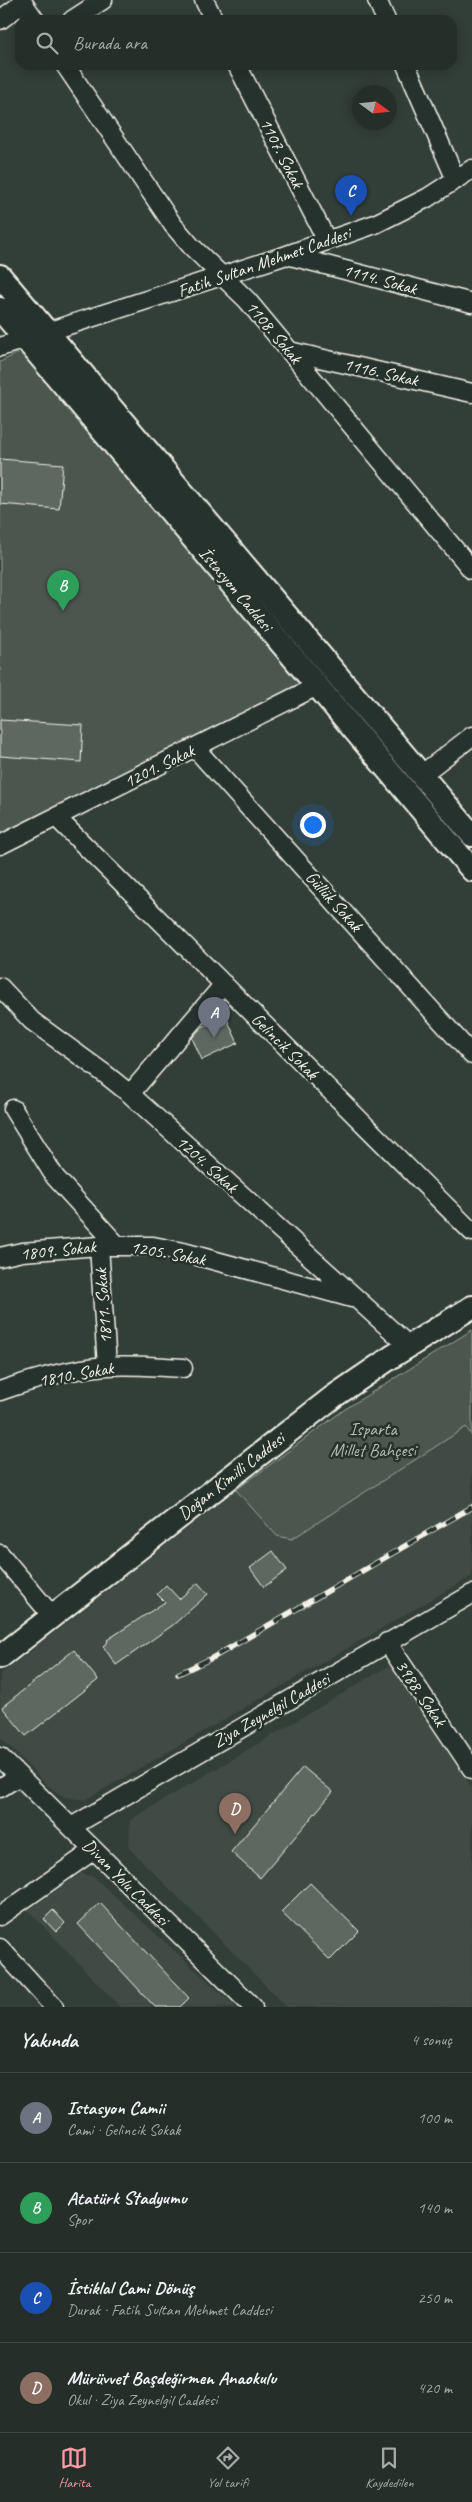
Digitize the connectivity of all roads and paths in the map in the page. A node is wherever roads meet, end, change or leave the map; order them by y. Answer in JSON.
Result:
{"nodes":[{"id":1,"x":103,"y":0,"type":"edge"},
{"id":2,"x":204,"y":0,"type":"edge"},
{"id":3,"x":377,"y":0,"type":"edge"},
{"id":4,"x":22,"y":1,"type":"edge"},
{"id":5,"x":32,"y":15,"type":"edge"},
{"id":6,"x":80,"y":15,"type":"edge"},
{"id":7,"x":212,"y":15,"type":"edge"},
{"id":8,"x":384,"y":15,"type":"edge"},
{"id":9,"x":0,"y":20,"type":"edge"},
{"id":10,"x":68,"y":70,"type":"edge"},
{"id":11,"x":240,"y":70,"type":"edge"},
{"id":12,"x":408,"y":70,"type":"edge"},
{"id":13,"x":472,"y":170,"type":"edge"},
{"id":14,"x":456,"y":180,"type":"junction"},
{"id":15,"x":327,"y":241,"type":"junction"},
{"id":16,"x":287,"y":256,"type":"junction"},
{"id":17,"x":0,"y":276,"type":"edge"},
{"id":18,"x":224,"y":276,"type":"junction"},
{"id":19,"x":472,"y":303,"type":"edge"},
{"id":20,"x":0,"y":309,"type":"edge"},
{"id":21,"x":46,"y":332,"type":"junction"},
{"id":22,"x":24,"y":338,"type":"junction"},
{"id":23,"x":0,"y":347,"type":"edge"},
{"id":24,"x":289,"y":350,"type":"junction"},
{"id":25,"x":472,"y":393,"type":"edge"},
{"id":26,"x":472,"y":570,"type":"edge"},
{"id":27,"x":317,"y":686,"type":"junction"},
{"id":28,"x":472,"y":736,"type":"edge"},
{"id":29,"x":195,"y":748,"type":"junction"},
{"id":30,"x":421,"y":775,"type":"junction"},
{"id":31,"x":56,"y":817,"type":"junction"},
{"id":32,"x":472,"y":835,"type":"edge"},
{"id":33,"x":0,"y":845,"type":"edge"},
{"id":34,"x":472,"y":870,"type":"edge"},
{"id":35,"x":224,"y":984,"type":"junction"},
{"id":36,"x":0,"y":987,"type":"edge"},
{"id":37,"x":472,"y":1055,"type":"edge"},
{"id":38,"x":130,"y":1094,"type":"junction"},
{"id":39,"x":13,"y":1109,"type":"dead end"},
{"id":40,"x":472,"y":1232,"type":"edge"},
{"id":41,"x":117,"y":1245,"type":"junction"},
{"id":42,"x":99,"y":1246,"type":"junction"},
{"id":43,"x":0,"y":1257,"type":"edge"},
{"id":44,"x":356,"y":1299,"type":"junction"},
{"id":45,"x":472,"y":1307,"type":"edge"},
{"id":46,"x":409,"y":1346,"type":"junction"},
{"id":47,"x":107,"y":1366,"type":"junction"},
{"id":48,"x":184,"y":1368,"type":"dead end"},
{"id":49,"x":0,"y":1391,"type":"edge"},
{"id":50,"x":0,"y":1554,"type":"edge"},
{"id":51,"x":472,"y":1594,"type":"edge"},
{"id":52,"x":52,"y":1617,"type":"junction"},
{"id":53,"x":387,"y":1642,"type":"junction"},
{"id":54,"x":0,"y":1657,"type":"edge"},
{"id":55,"x":0,"y":1757,"type":"edge"},
{"id":56,"x":472,"y":1769,"type":"edge"},
{"id":57,"x":19,"y":1776,"type":"junction"},
{"id":58,"x":0,"y":1788,"type":"edge"},
{"id":59,"x":71,"y":1828,"type":"junction"},
{"id":60,"x":94,"y":1850,"type":"junction"},
{"id":61,"x":0,"y":1916,"type":"edge"},
{"id":62,"x":0,"y":1948,"type":"edge"},
{"id":63,"x":54,"y":2007,"type":"edge"},
{"id":64,"x":253,"y":2007,"type":"edge"}],
"edges":[{"from":1,"to":6,"type":"street"},
{"from":2,"to":7,"type":"street"},
{"from":3,"to":8,"type":"street"},
{"from":4,"to":5,"type":"street"},
{"from":4,"to":9,"type":"street"},
{"from":10,"to":18,"type":"street","name":"1108. Sokak"},
{"from":11,"to":15,"type":"street","name":"1107. Sokak"},
{"from":12,"to":14,"type":"street"},
{"from":13,"to":14,"type":"street","name":"Fatih Sultan Mehmet Caddesi"},
{"from":14,"to":15,"type":"street","name":"Fatih Sultan Mehmet Caddesi"},
{"from":15,"to":16,"type":"street","name":"Fatih Sultan Mehmet Caddesi"},
{"from":16,"to":18,"type":"street","name":"Fatih Sultan Mehmet Caddesi"},
{"from":16,"to":19,"type":"street","name":"1114. Sokak"},
{"from":17,"to":21,"type":"main road","name":"İstasyon Caddesi"},
{"from":18,"to":21,"type":"street","name":"Fatih Sultan Mehmet Caddesi"},
{"from":18,"to":24,"type":"street","name":"1108. Sokak"},
{"from":20,"to":22,"type":"main road","name":"İstasyon Caddesi"},
{"from":21,"to":22,"type":"street","name":"Fatih Sultan Mehmet Caddesi"},
{"from":21,"to":30,"type":"main road","name":"İstasyon Caddesi"},
{"from":22,"to":23,"type":"street","name":"Fatih Sultan Mehmet Caddesi"},
{"from":22,"to":27,"type":"main road","name":"İstasyon Caddesi"},
{"from":24,"to":25,"type":"street","name":"1116. Sokak"},
{"from":24,"to":26,"type":"street","name":"1108. Sokak"},
{"from":27,"to":29,"type":"street","name":"1201. Sokak"},
{"from":27,"to":34,"type":"main road","name":"İstasyon Caddesi"},
{"from":28,"to":30,"type":"street"},
{"from":29,"to":31,"type":"street","name":"1201. Sokak"},
{"from":29,"to":37,"type":"street","name":"Güllük Sokak"},
{"from":30,"to":32,"type":"main road","name":"İstasyon Caddesi"},
{"from":31,"to":33,"type":"street","name":"1201. Sokak"},
{"from":31,"to":35,"type":"street","name":"Gelincik Sokak"},
{"from":35,"to":38,"type":"street"},
{"from":35,"to":40,"type":"street","name":"Gelincik Sokak"},
{"from":36,"to":38,"type":"street","name":"1204. Sokak"},
{"from":38,"to":44,"type":"street","name":"1204. Sokak"},
{"from":39,"to":41,"type":"street","name":"1205. Sokak"},
{"from":41,"to":42,"type":"street","name":"1809. Sokak"},
{"from":41,"to":44,"type":"street","name":"1205. Sokak"},
{"from":42,"to":43,"type":"street","name":"1809. Sokak"},
{"from":42,"to":47,"type":"street","name":"1811. Sokak"},
{"from":44,"to":46,"type":"street","name":"1204. Sokak"},
{"from":45,"to":46,"type":"main road","name":"Doğan Kimilli Caddesi"},
{"from":46,"to":52,"type":"main road","name":"Doğan Kimilli Caddesi"},
{"from":47,"to":48,"type":"street","name":"1810. Sokak"},
{"from":47,"to":49,"type":"street","name":"1810. Sokak"},
{"from":50,"to":52,"type":"street"},
{"from":51,"to":53,"type":"street","name":"Ziya Zeynelgil Caddesi"},
{"from":52,"to":54,"type":"main road","name":"Doğan Kimilli Caddesi"},
{"from":53,"to":56,"type":"street","name":"3988. Sokak"},
{"from":53,"to":59,"type":"street","name":"Ziya Zeynelgil Caddesi"},
{"from":55,"to":57,"type":"street","name":"Divan Yolu Caddesi"},
{"from":57,"to":58,"type":"street"},
{"from":57,"to":59,"type":"street","name":"Divan Yolu Caddesi"},
{"from":59,"to":60,"type":"street","name":"Divan Yolu Caddesi"},
{"from":60,"to":61,"type":"street"},
{"from":60,"to":64,"type":"street","name":"Divan Yolu Caddesi"},
{"from":62,"to":63,"type":"street"}]}
